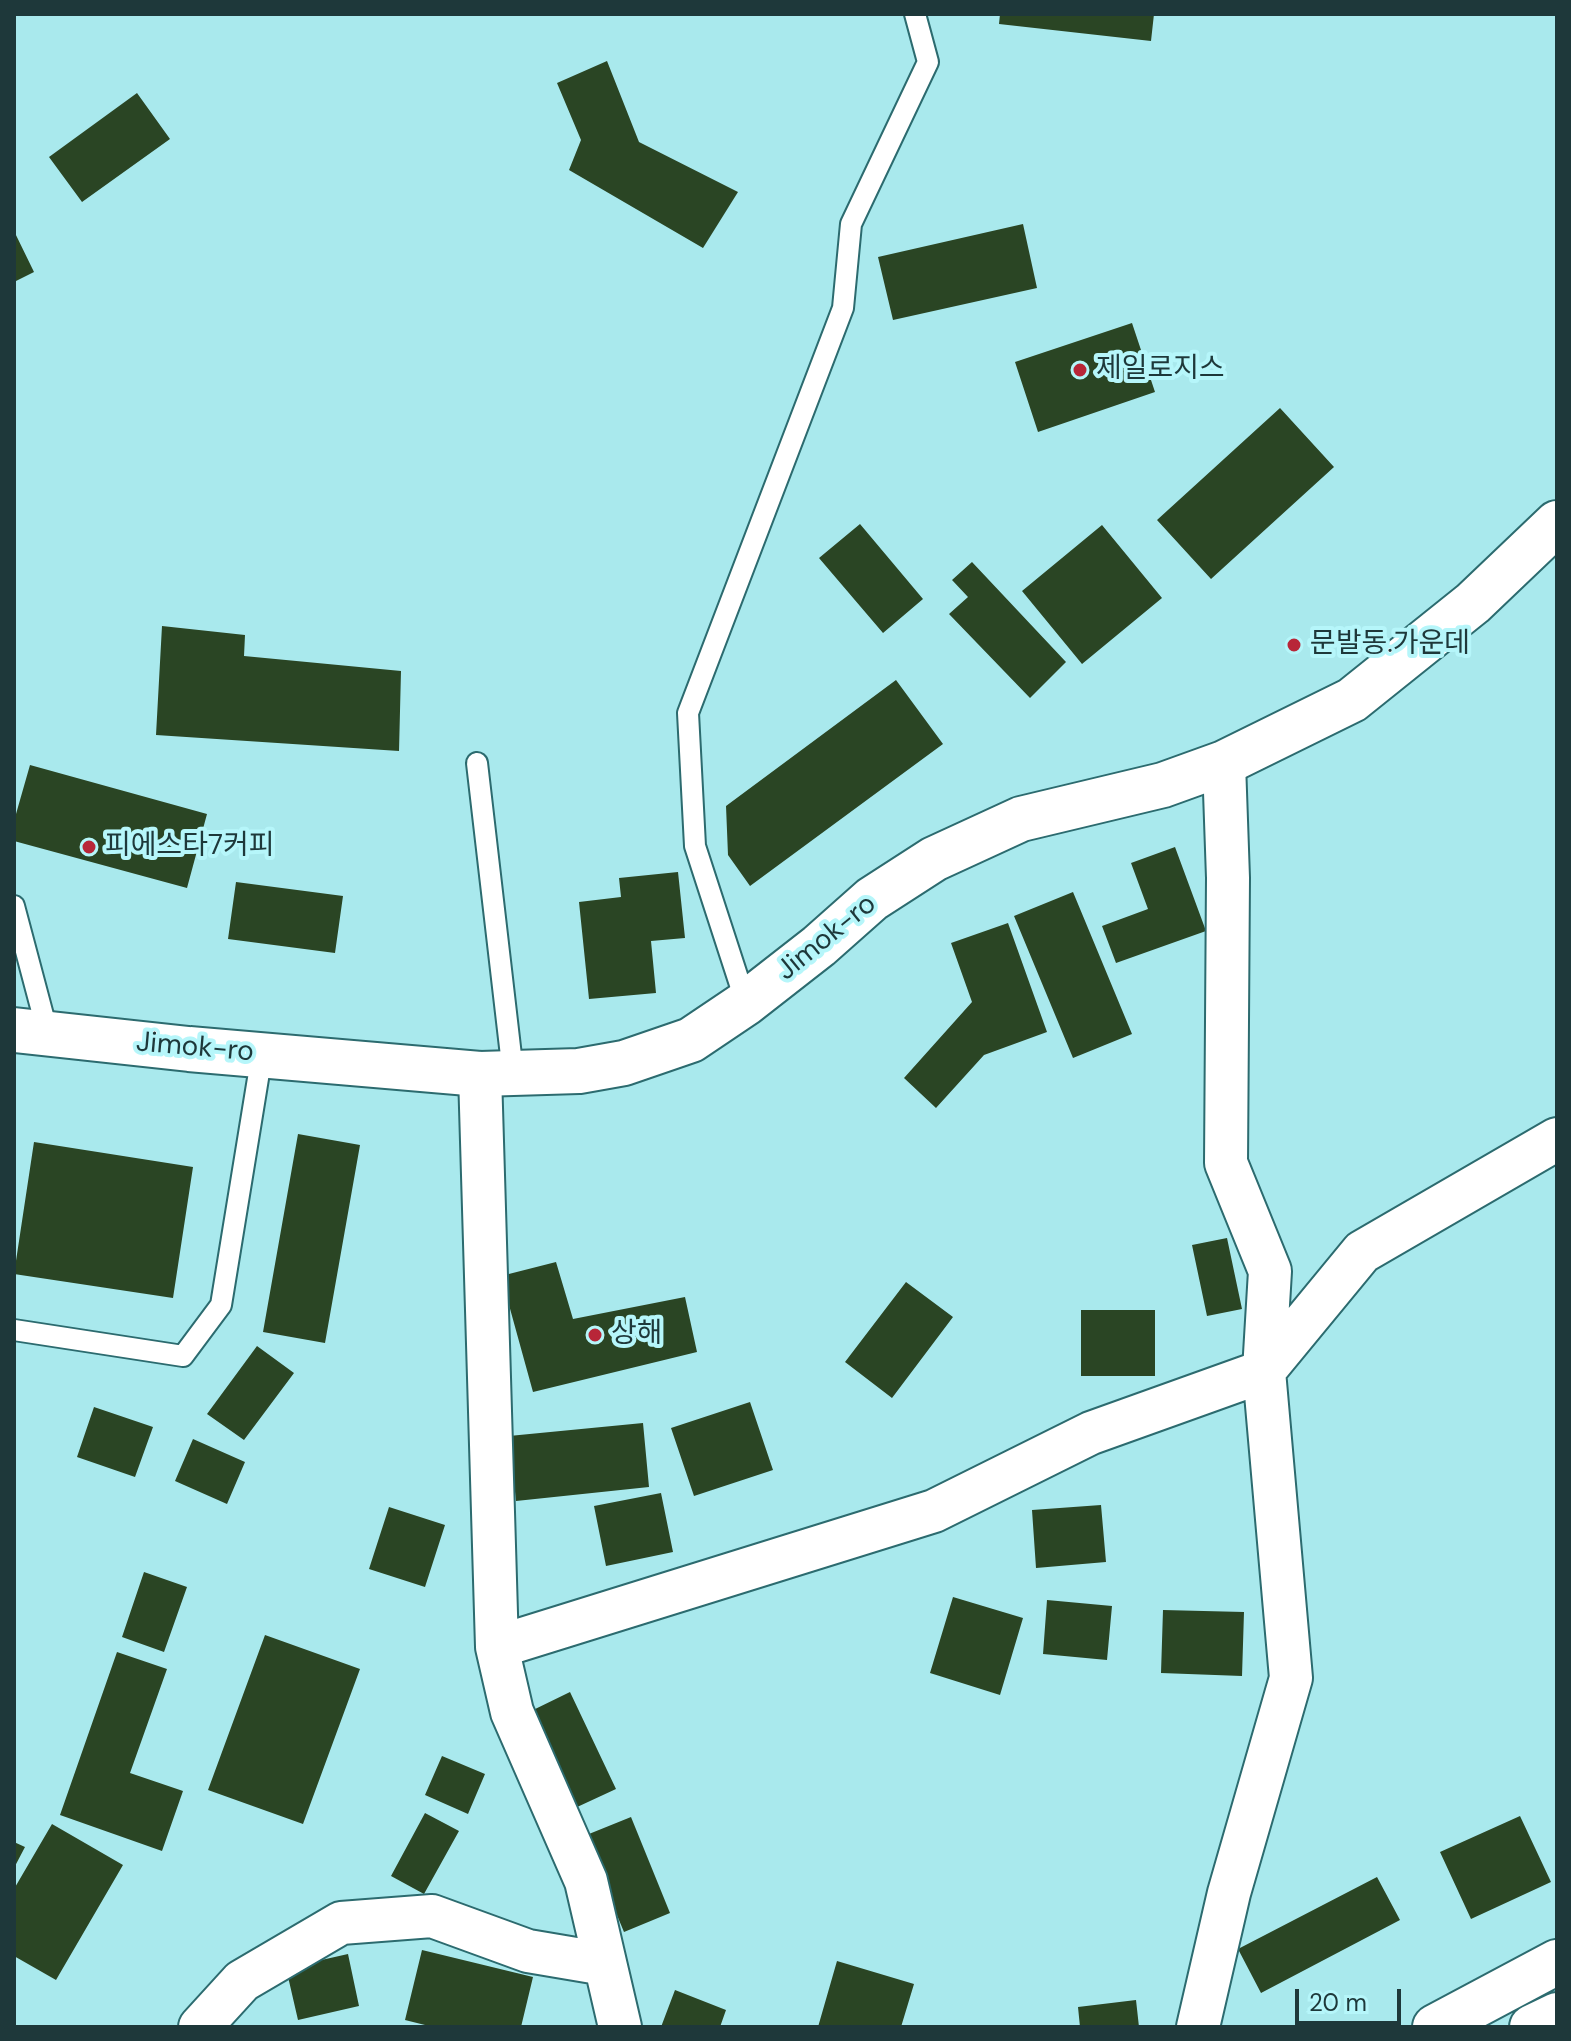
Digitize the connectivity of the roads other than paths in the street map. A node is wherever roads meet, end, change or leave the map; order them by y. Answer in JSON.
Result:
{"nodes":[{"id":1,"x":915,"y":14,"type":"edge"},
{"id":2,"x":1557,"y":523,"type":"edge"},
{"id":3,"x":477,"y":763,"type":"dead end"},
{"id":4,"x":1224,"y":763,"type":"junction"},
{"id":5,"x":14,"y":906,"type":"edge"},
{"id":6,"x":746,"y":1003,"type":"junction"},
{"id":7,"x":31,"y":1032,"type":"edge"},
{"id":8,"x":262,"y":1054,"type":"junction"},
{"id":9,"x":497,"y":1073,"type":"junction"},
{"id":10,"x":1557,"y":1139,"type":"edge"},
{"id":11,"x":14,"y":1330,"type":"edge"},
{"id":12,"x":1264,"y":1371,"type":"junction"},
{"id":13,"x":497,"y":1647,"type":"junction"},
{"id":14,"x":1557,"y":1962,"type":"edge"},
{"id":15,"x":605,"y":1964,"type":"junction"},
{"id":16,"x":1557,"y":2015,"type":"edge"},
{"id":17,"x":200,"y":2027,"type":"edge"},
{"id":18,"x":620,"y":2027,"type":"edge"},
{"id":19,"x":1198,"y":2027,"type":"edge"},
{"id":20,"x":1435,"y":2027,"type":"edge"},
{"id":21,"x":1532,"y":2027,"type":"edge"}],
"edges":[{"from":1,"to":6,"type":"lane"},
{"from":2,"to":4,"type":"street","name":"Jimok-ro"},
{"from":3,"to":9,"type":"lane"},
{"from":4,"to":6,"type":"street","name":"Jimok-ro"},
{"from":4,"to":12,"type":"street"},
{"from":5,"to":7,"type":"lane"},
{"from":6,"to":9,"type":"street","name":"Jimok-ro"},
{"from":7,"to":8,"type":"street","name":"Jimok-ro"},
{"from":8,"to":9,"type":"street","name":"Jimok-ro"},
{"from":8,"to":11,"type":"lane"},
{"from":9,"to":13,"type":"street"},
{"from":10,"to":12,"type":"street"},
{"from":12,"to":13,"type":"street"},
{"from":12,"to":19,"type":"street"},
{"from":13,"to":15,"type":"street"},
{"from":14,"to":20,"type":"street"},
{"from":15,"to":17,"type":"street"},
{"from":15,"to":18,"type":"street"},
{"from":16,"to":21,"type":"street"}]}
